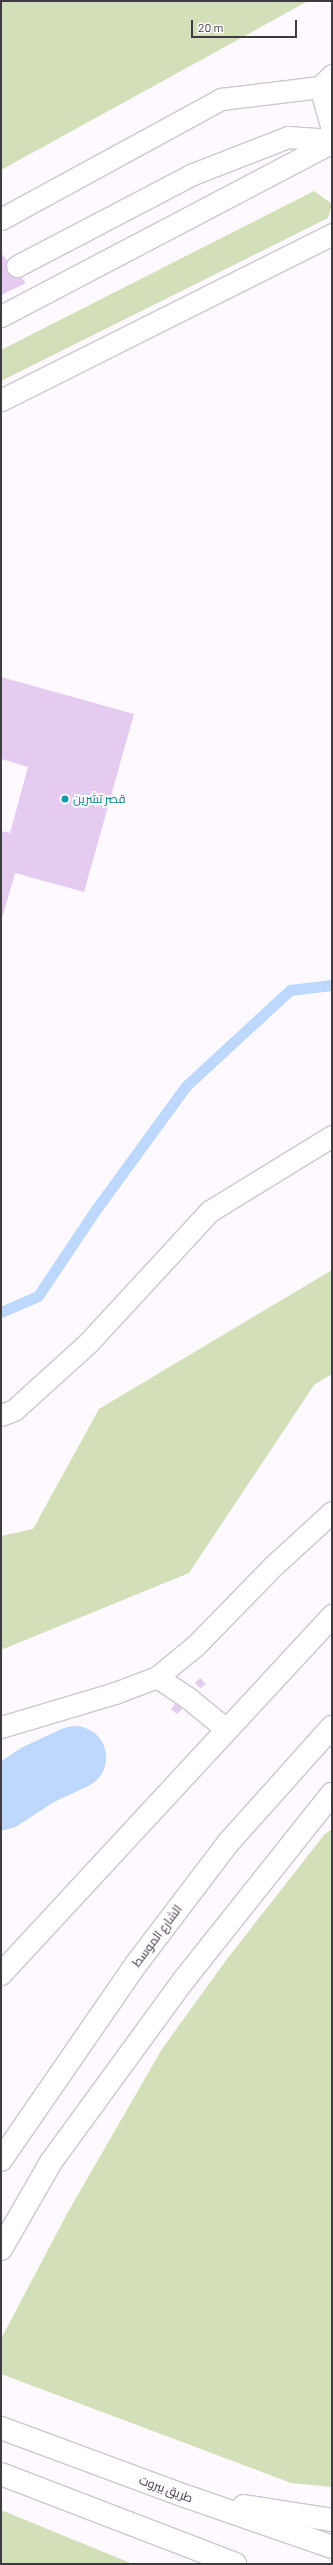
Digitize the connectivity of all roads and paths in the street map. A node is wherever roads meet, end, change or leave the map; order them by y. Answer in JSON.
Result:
{"nodes":[{"id":1,"x":326,"y":81,"type":"edge"},
{"id":2,"x":332,"y":129,"type":"edge"},
{"id":3,"x":332,"y":141,"type":"edge"},
{"id":4,"x":1,"y":219,"type":"edge"},
{"id":5,"x":332,"y":234,"type":"edge"},
{"id":6,"x":17,"y":266,"type":"dead end"},
{"id":7,"x":1,"y":316,"type":"edge"},
{"id":8,"x":1,"y":400,"type":"edge"},
{"id":9,"x":332,"y":1136,"type":"edge"},
{"id":10,"x":1,"y":1415,"type":"edge"},
{"id":11,"x":332,"y":1512,"type":"edge"},
{"id":12,"x":332,"y":1616,"type":"edge"},
{"id":13,"x":157,"y":1677,"type":"junction"},
{"id":14,"x":1,"y":1727,"type":"edge"},
{"id":15,"x":332,"y":1727,"type":"edge"},
{"id":16,"x":226,"y":1729,"type":"junction"},
{"id":17,"x":329,"y":1800,"type":"edge"},
{"id":18,"x":1,"y":1974,"type":"edge"},
{"id":19,"x":1,"y":2160,"type":"edge"},
{"id":20,"x":1,"y":2249,"type":"edge"},
{"id":21,"x":1,"y":2428,"type":"edge"},
{"id":22,"x":1,"y":2474,"type":"edge"},
{"id":23,"x":188,"y":2497,"type":"junction"},
{"id":24,"x":332,"y":2520,"type":"edge"},
{"id":25,"x":332,"y":2547,"type":"edge"},
{"id":26,"x":235,"y":2564,"type":"edge"}],
"edges":[{"from":1,"to":2,"type":"lane"},
{"from":1,"to":4,"type":"lane"},
{"from":3,"to":6,"type":"lane"},
{"from":3,"to":7,"type":"lane"},
{"from":5,"to":8,"type":"lane"},
{"from":9,"to":10,"type":"lane"},
{"from":11,"to":13,"type":"lane"},
{"from":12,"to":16,"type":"main road"},
{"from":13,"to":14,"type":"lane"},
{"from":13,"to":16,"type":"lane"},
{"from":15,"to":19,"type":"main road","name":"الشارع الموسط"},
{"from":16,"to":18,"type":"main road"},
{"from":17,"to":20,"type":"main road"},
{"from":21,"to":23,"type":"main road","name":"طريق بيروت"},
{"from":22,"to":26,"type":"main road"},
{"from":23,"to":24,"type":"main road"},
{"from":23,"to":25,"type":"main road","name":"طريق بيروت"}]}
